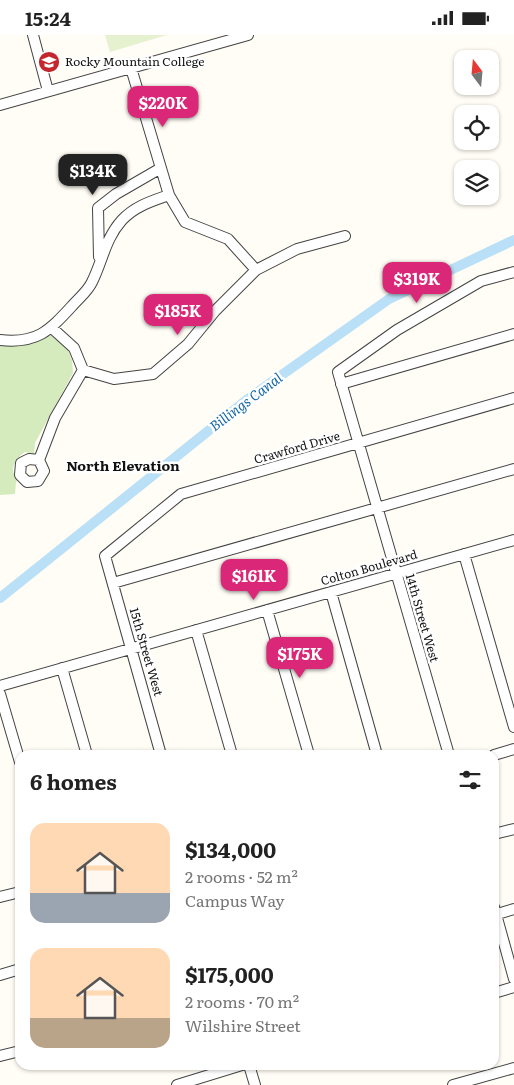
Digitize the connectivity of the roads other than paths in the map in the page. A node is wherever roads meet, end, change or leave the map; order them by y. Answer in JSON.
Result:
{"nodes":[{"id":1,"x":33,"y":35,"type":"edge"},
{"id":2,"x":248,"y":35,"type":"edge"},
{"id":3,"x":132,"y":68,"type":"junction"},
{"id":4,"x":48,"y":91,"type":"junction"},
{"id":5,"x":0,"y":105,"type":"edge"},
{"id":6,"x":161,"y":167,"type":"junction"},
{"id":7,"x":169,"y":195,"type":"junction"},
{"id":8,"x":345,"y":236,"type":"dead end"},
{"id":9,"x":99,"y":267,"type":"junction"},
{"id":10,"x":256,"y":270,"type":"junction"},
{"id":11,"x":514,"y":272,"type":"edge"},
{"id":12,"x":52,"y":328,"type":"junction"},
{"id":13,"x":514,"y":334,"type":"edge"},
{"id":14,"x":0,"y":340,"type":"edge"},
{"id":15,"x":83,"y":370,"type":"junction"},
{"id":16,"x":342,"y":384,"type":"junction"},
{"id":17,"x":514,"y":398,"type":"edge"},
{"id":18,"x":358,"y":443,"type":"junction"},
{"id":19,"x":39,"y":460,"type":"dead end"},
{"id":20,"x":514,"y":469,"type":"edge"},
{"id":21,"x":377,"y":508,"type":"junction"},
{"id":22,"x":514,"y":540,"type":"edge"},
{"id":23,"x":464,"y":554,"type":"junction"},
{"id":24,"x":105,"y":556,"type":"joint"},
{"id":25,"x":396,"y":573,"type":"junction"},
{"id":26,"x":113,"y":583,"type":"junction"},
{"id":27,"x":332,"y":591,"type":"junction"},
{"id":28,"x":267,"y":610,"type":"junction"},
{"id":29,"x":196,"y":630,"type":"junction"},
{"id":30,"x":132,"y":648,"type":"junction"},
{"id":31,"x":62,"y":668,"type":"junction"},
{"id":32,"x":0,"y":686,"type":"edge"},
{"id":33,"x":0,"y":694,"type":"edge"},
{"id":34,"x":514,"y":727,"type":"edge"},
{"id":35,"x":514,"y":749,"type":"edge"},
{"id":36,"x":16,"y":750,"type":"edge"},
{"id":37,"x":87,"y":750,"type":"edge"},
{"id":38,"x":160,"y":750,"type":"edge"},
{"id":39,"x":231,"y":750,"type":"edge"},
{"id":40,"x":308,"y":750,"type":"edge"},
{"id":41,"x":376,"y":750,"type":"edge"},
{"id":42,"x":448,"y":750,"type":"edge"},
{"id":43,"x":499,"y":754,"type":"edge"},
{"id":44,"x":514,"y":829,"type":"edge"},
{"id":45,"x":499,"y":833,"type":"edge"},
{"id":46,"x":15,"y":893,"type":"edge"},
{"id":47,"x":0,"y":897,"type":"edge"},
{"id":48,"x":514,"y":909,"type":"edge"},
{"id":49,"x":499,"y":911,"type":"edge"},
{"id":50,"x":499,"y":929,"type":"edge"},
{"id":51,"x":15,"y":970,"type":"edge"},
{"id":52,"x":0,"y":975,"type":"edge"},
{"id":53,"x":514,"y":979,"type":"edge"},
{"id":54,"x":514,"y":987,"type":"edge"},
{"id":55,"x":499,"y":992,"type":"edge"},
{"id":56,"x":15,"y":1052,"type":"edge"},
{"id":57,"x":0,"y":1056,"type":"edge"},
{"id":58,"x":514,"y":1068,"type":"edge"},
{"id":59,"x":226,"y":1070,"type":"edge"},
{"id":60,"x":250,"y":1070,"type":"edge"},
{"id":61,"x":177,"y":1085,"type":"edge"},
{"id":62,"x":255,"y":1085,"type":"edge"},
{"id":63,"x":453,"y":1085,"type":"edge"}],
"edges":[{"from":1,"to":4,"type":"street"},
{"from":2,"to":3,"type":"street"},
{"from":3,"to":4,"type":"street"},
{"from":3,"to":6,"type":"street"},
{"from":4,"to":5,"type":"street"},
{"from":6,"to":7,"type":"street"},
{"from":6,"to":9,"type":"street"},
{"from":7,"to":9,"type":"street"},
{"from":7,"to":10,"type":"street"},
{"from":8,"to":10,"type":"street"},
{"from":9,"to":12,"type":"street"},
{"from":10,"to":15,"type":"street"},
{"from":11,"to":16,"type":"street","name":"14th Street West"},
{"from":12,"to":14,"type":"street"},
{"from":12,"to":15,"type":"street"},
{"from":13,"to":16,"type":"street"},
{"from":15,"to":19,"type":"street"},
{"from":16,"to":18,"type":"street","name":"14th Street West"},
{"from":17,"to":18,"type":"street","name":"Crawford Drive"},
{"from":18,"to":21,"type":"street","name":"14th Street West"},
{"from":18,"to":24,"type":"street","name":"Crawford Drive"},
{"from":20,"to":21,"type":"street"},
{"from":21,"to":25,"type":"street","name":"14th Street West"},
{"from":21,"to":26,"type":"street"},
{"from":22,"to":23,"type":"street","name":"Colton Boulevard"},
{"from":23,"to":25,"type":"street","name":"Colton Boulevard"},
{"from":23,"to":34,"type":"street"},
{"from":24,"to":26,"type":"street","name":"15th Street West"},
{"from":25,"to":27,"type":"street","name":"Colton Boulevard"},
{"from":25,"to":42,"type":"street","name":"14th Street West"},
{"from":26,"to":30,"type":"street","name":"15th Street West"},
{"from":27,"to":28,"type":"street","name":"Colton Boulevard"},
{"from":27,"to":41,"type":"street"},
{"from":28,"to":29,"type":"street","name":"Colton Boulevard"},
{"from":28,"to":40,"type":"street"},
{"from":29,"to":30,"type":"street","name":"Colton Boulevard"},
{"from":29,"to":39,"type":"street"},
{"from":30,"to":31,"type":"street","name":"Colton Boulevard"},
{"from":30,"to":38,"type":"street","name":"15th Street West"},
{"from":31,"to":32,"type":"street","name":"Colton Boulevard"},
{"from":31,"to":37,"type":"street"},
{"from":33,"to":36,"type":"street"},
{"from":35,"to":43,"type":"street"},
{"from":44,"to":45,"type":"street"},
{"from":46,"to":47,"type":"street"},
{"from":48,"to":49,"type":"street"},
{"from":50,"to":53,"type":"street"},
{"from":51,"to":52,"type":"street"},
{"from":54,"to":55,"type":"street"},
{"from":56,"to":57,"type":"street"},
{"from":58,"to":63,"type":"street"},
{"from":59,"to":61,"type":"street"},
{"from":60,"to":62,"type":"street"}]}
